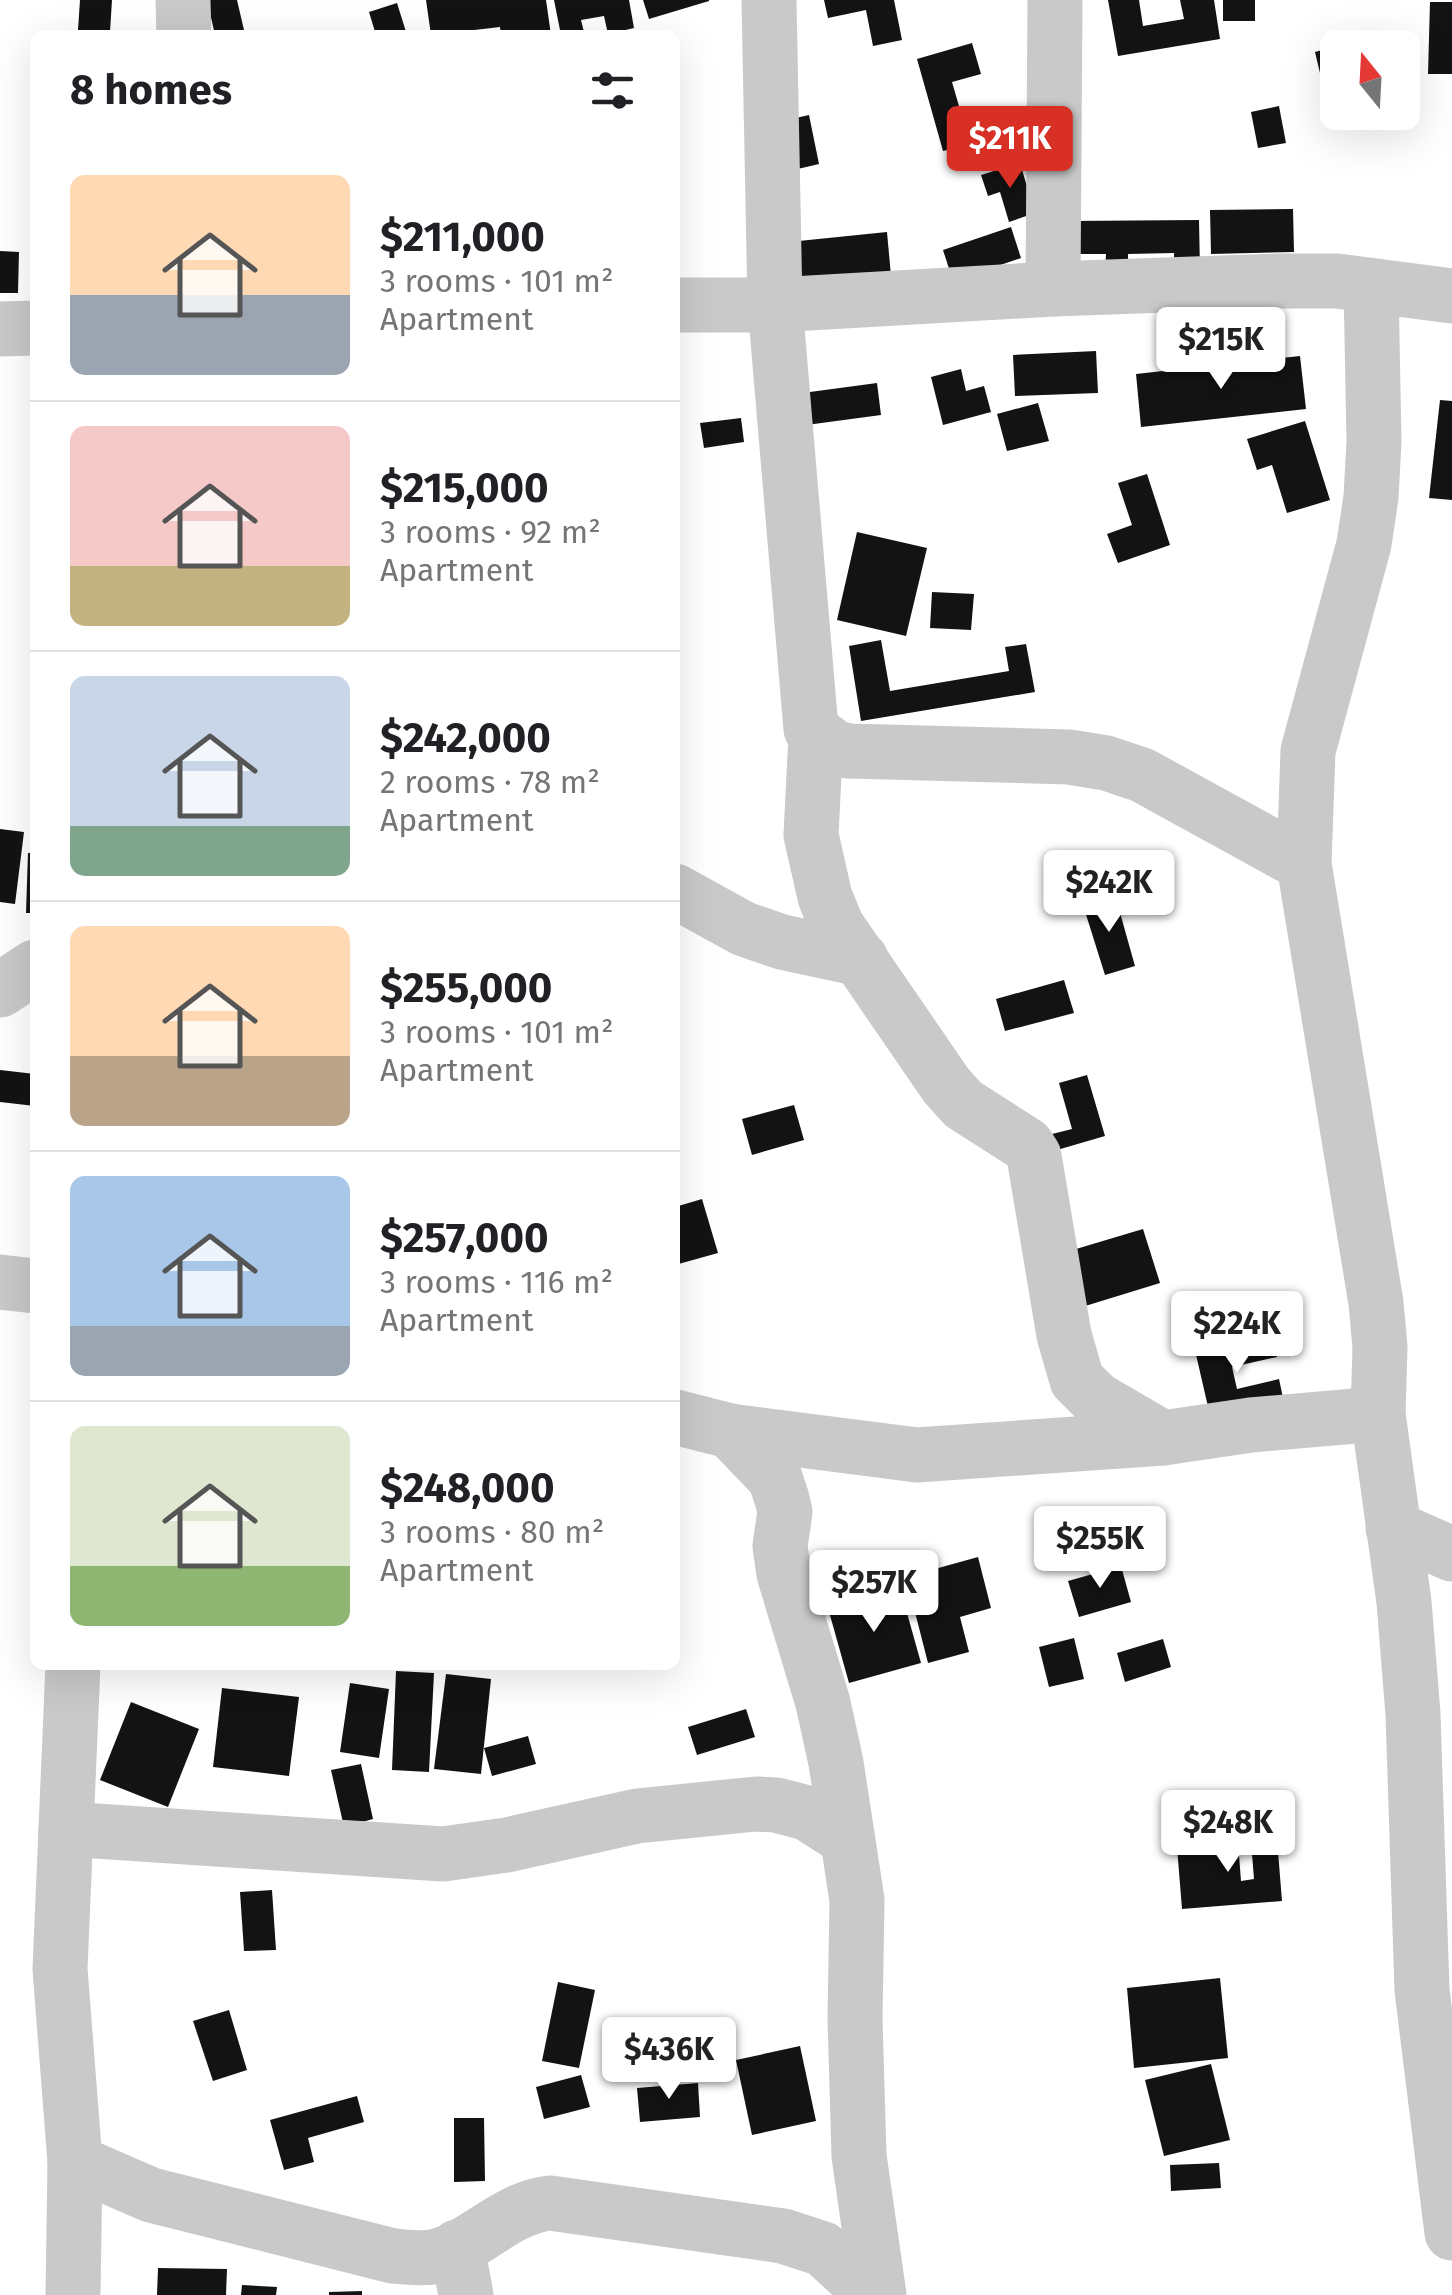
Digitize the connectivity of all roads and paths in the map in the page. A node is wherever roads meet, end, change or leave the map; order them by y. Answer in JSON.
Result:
{"nodes":[{"id":1,"x":183,"y":0,"type":"edge"},
{"id":2,"x":769,"y":0,"type":"edge"},
{"id":3,"x":1056,"y":0,"type":"edge"},
{"id":4,"x":184,"y":30,"type":"edge"},
{"id":5,"x":1371,"y":286,"type":"junction"},
{"id":6,"x":1054,"y":289,"type":"junction"},
{"id":7,"x":1452,"y":296,"type":"edge"},
{"id":8,"x":680,"y":305,"type":"edge"},
{"id":9,"x":776,"y":305,"type":"junction"},
{"id":10,"x":30,"y":328,"type":"edge"},
{"id":11,"x":0,"y":329,"type":"edge"},
{"id":12,"x":816,"y":735,"type":"junction"},
{"id":13,"x":1304,"y":864,"type":"junction"},
{"id":14,"x":680,"y":894,"type":"edge"},
{"id":15,"x":861,"y":959,"type":"junction"},
{"id":16,"x":30,"y":970,"type":"edge"},
{"id":17,"x":0,"y":990,"type":"edge"},
{"id":18,"x":0,"y":1282,"type":"edge"},
{"id":19,"x":30,"y":1285,"type":"edge"},
{"id":20,"x":1378,"y":1414,"type":"junction"},
{"id":21,"x":680,"y":1418,"type":"edge"},
{"id":22,"x":730,"y":1430,"type":"junction"},
{"id":23,"x":1164,"y":1438,"type":"junction"},
{"id":24,"x":1393,"y":1528,"type":"junction"},
{"id":25,"x":1452,"y":1554,"type":"edge"},
{"id":26,"x":73,"y":1670,"type":"edge"},
{"id":27,"x":66,"y":1830,"type":"junction"},
{"id":28,"x":846,"y":1838,"type":"junction"},
{"id":29,"x":76,"y":2162,"type":"junction"},
{"id":30,"x":1448,"y":2168,"type":"edge"},
{"id":31,"x":1452,"y":2233,"type":"edge"},
{"id":32,"x":462,"y":2271,"type":"edge"},
{"id":33,"x":73,"y":2295,"type":"edge"},
{"id":34,"x":876,"y":2295,"type":"edge"}],
"edges":[{"from":1,"to":4,"type":"street"},
{"from":2,"to":9,"type":"street"},
{"from":3,"to":6,"type":"street"},
{"from":5,"to":6,"type":"street"},
{"from":5,"to":7,"type":"street"},
{"from":5,"to":13,"type":"street"},
{"from":6,"to":9,"type":"street"},
{"from":8,"to":9,"type":"street"},
{"from":9,"to":12,"type":"street"},
{"from":10,"to":11,"type":"street"},
{"from":12,"to":13,"type":"street"},
{"from":12,"to":15,"type":"street"},
{"from":13,"to":20,"type":"street"},
{"from":14,"to":15,"type":"street"},
{"from":15,"to":23,"type":"street"},
{"from":16,"to":17,"type":"street"},
{"from":18,"to":19,"type":"street"},
{"from":20,"to":23,"type":"street"},
{"from":20,"to":24,"type":"street"},
{"from":21,"to":22,"type":"street"},
{"from":22,"to":23,"type":"street"},
{"from":22,"to":28,"type":"street"},
{"from":24,"to":25,"type":"street"},
{"from":24,"to":30,"type":"street"},
{"from":26,"to":27,"type":"street"},
{"from":27,"to":28,"type":"street"},
{"from":27,"to":29,"type":"street"},
{"from":28,"to":34,"type":"street"},
{"from":29,"to":32,"type":"street"},
{"from":29,"to":33,"type":"street"},
{"from":30,"to":31,"type":"street"},
{"from":32,"to":34,"type":"street"}]}
